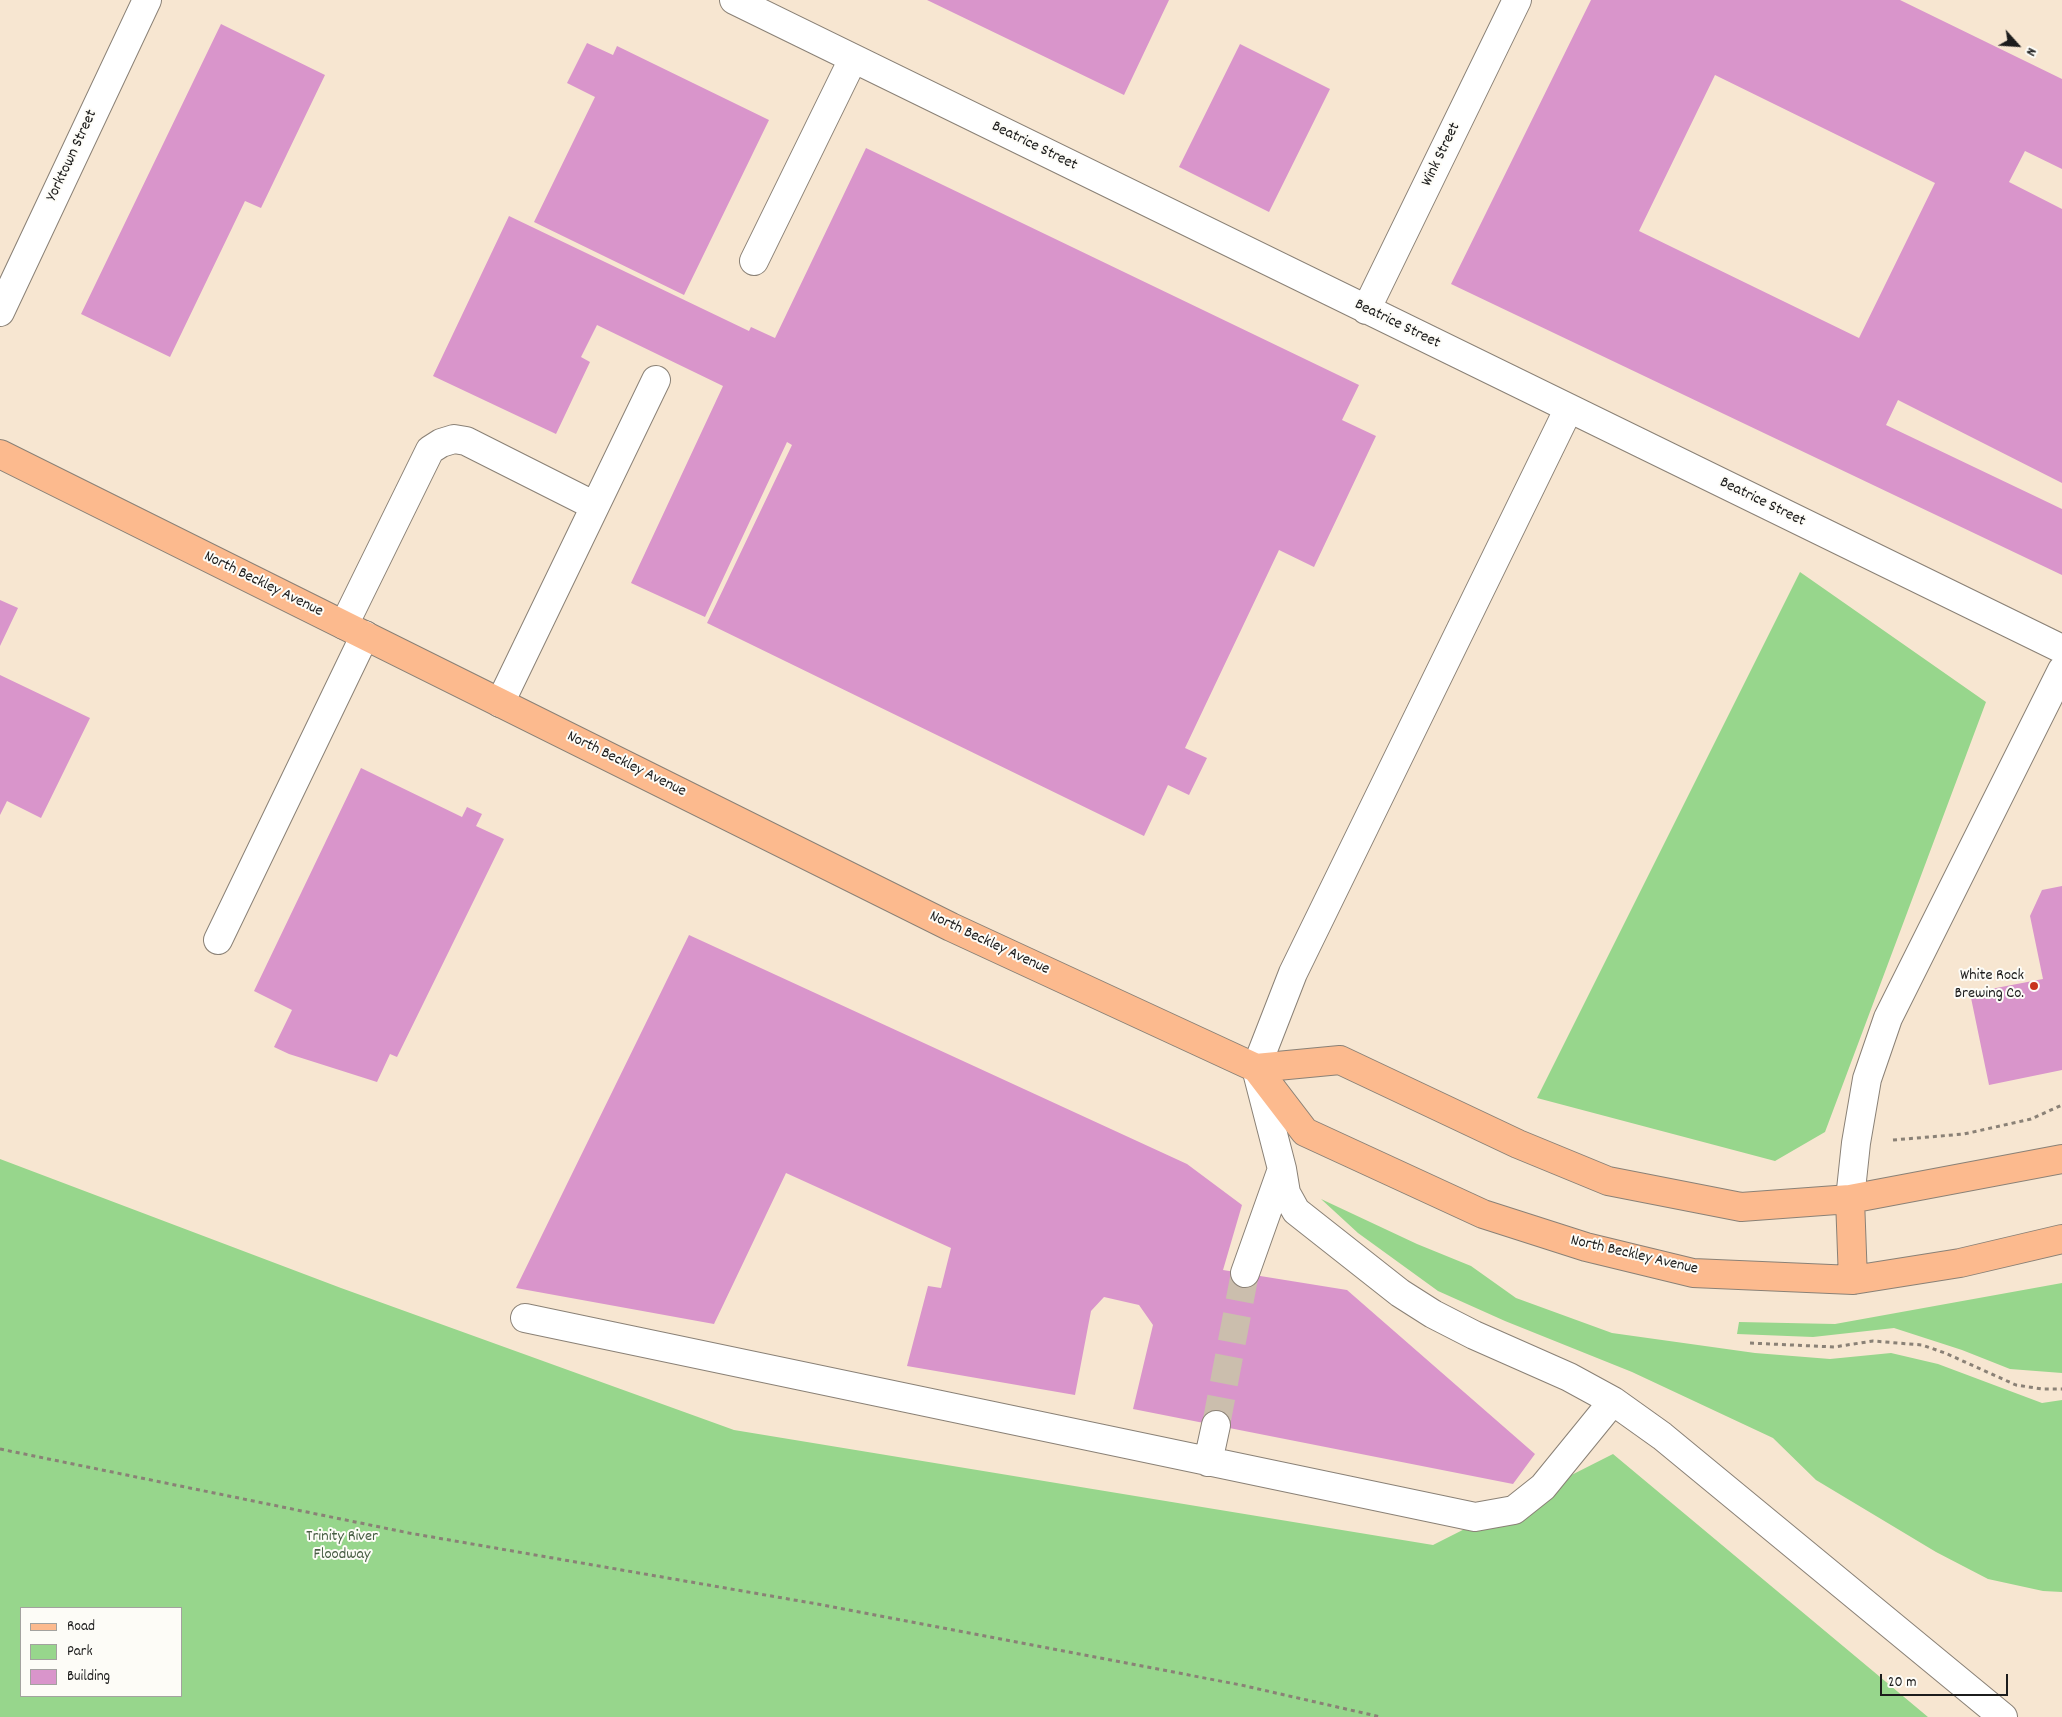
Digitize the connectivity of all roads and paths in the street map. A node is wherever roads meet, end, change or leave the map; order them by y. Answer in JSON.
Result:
{"nodes":[{"id":1,"x":147,"y":0,"type":"edge"},
{"id":2,"x":734,"y":0,"type":"edge"},
{"id":3,"x":1517,"y":0,"type":"edge"},
{"id":4,"x":853,"y":59,"type":"junction"},
{"id":5,"x":754,"y":261,"type":"dead end"},
{"id":6,"x":1366,"y":310,"type":"junction"},
{"id":7,"x":0,"y":312,"type":"edge"},
{"id":8,"x":656,"y":380,"type":"dead end"},
{"id":9,"x":1569,"y":408,"type":"junction"},
{"id":10,"x":0,"y":454,"type":"edge"},
{"id":11,"x":595,"y":506,"type":"junction"},
{"id":12,"x":355,"y":630,"type":"junction"},
{"id":13,"x":2062,"y":649,"type":"edge"},
{"id":14,"x":2062,"y":670,"type":"edge"},
{"id":15,"x":500,"y":703,"type":"junction"},
{"id":16,"x":218,"y":940,"type":"dead end"},
{"id":17,"x":1256,"y":1068,"type":"junction"},
{"id":18,"x":2062,"y":1105,"type":"edge"},
{"id":19,"x":1856,"y":1143,"type":"junction"},
{"id":20,"x":2062,"y":1159,"type":"edge"},
{"id":21,"x":1282,"y":1169,"type":"junction"},
{"id":22,"x":1850,"y":1199,"type":"junction"},
{"id":23,"x":2062,"y":1240,"type":"edge"},
{"id":24,"x":1245,"y":1273,"type":"tunnel mouth"},
{"id":25,"x":1854,"y":1280,"type":"junction"},
{"id":26,"x":525,"y":1318,"type":"dead end"},
{"id":27,"x":1750,"y":1343,"type":"dead end"},
{"id":28,"x":2062,"y":1389,"type":"edge"},
{"id":29,"x":1613,"y":1401,"type":"junction"},
{"id":30,"x":1216,"y":1425,"type":"tunnel mouth"},
{"id":31,"x":0,"y":1449,"type":"edge"},
{"id":32,"x":1208,"y":1462,"type":"junction"},
{"id":33,"x":1381,"y":1717,"type":"edge"},
{"id":34,"x":2003,"y":1717,"type":"edge"}],
"edges":[{"from":1,"to":7,"type":"street","name":"Yorktown Street"},
{"from":2,"to":4,"type":"street","name":"Beatrice Street"},
{"from":3,"to":6,"type":"street","name":"Wink Street"},
{"from":4,"to":5,"type":"street"},
{"from":4,"to":6,"type":"street","name":"Beatrice Street"},
{"from":6,"to":9,"type":"street","name":"Beatrice Street"},
{"from":8,"to":11,"type":"street"},
{"from":9,"to":13,"type":"street","name":"Beatrice Street"},
{"from":9,"to":17,"type":"street"},
{"from":10,"to":12,"type":"main road","name":"North Beckley Avenue"},
{"from":11,"to":12,"type":"street"},
{"from":11,"to":15,"type":"street"},
{"from":12,"to":15,"type":"main road","name":"North Beckley Avenue"},
{"from":12,"to":16,"type":"street"},
{"from":14,"to":19,"type":"street"},
{"from":15,"to":17,"type":"main road","name":"North Beckley Avenue"},
{"from":17,"to":21,"type":"street"},
{"from":17,"to":22,"type":"main road"},
{"from":17,"to":25,"type":"main road","name":"North Beckley Avenue"},
{"from":18,"to":19,"type":"path"},
{"from":19,"to":22,"type":"street"},
{"from":20,"to":22,"type":"main road"},
{"from":21,"to":24,"type":"street"},
{"from":21,"to":29,"type":"street"},
{"from":22,"to":25,"type":"main road"},
{"from":23,"to":25,"type":"main road","name":"North Beckley Avenue"},
{"from":26,"to":32,"type":"street"},
{"from":27,"to":28,"type":"path"},
{"from":29,"to":32,"type":"street"},
{"from":29,"to":34,"type":"street"},
{"from":30,"to":32,"type":"street"},
{"from":31,"to":33,"type":"path"}]}
